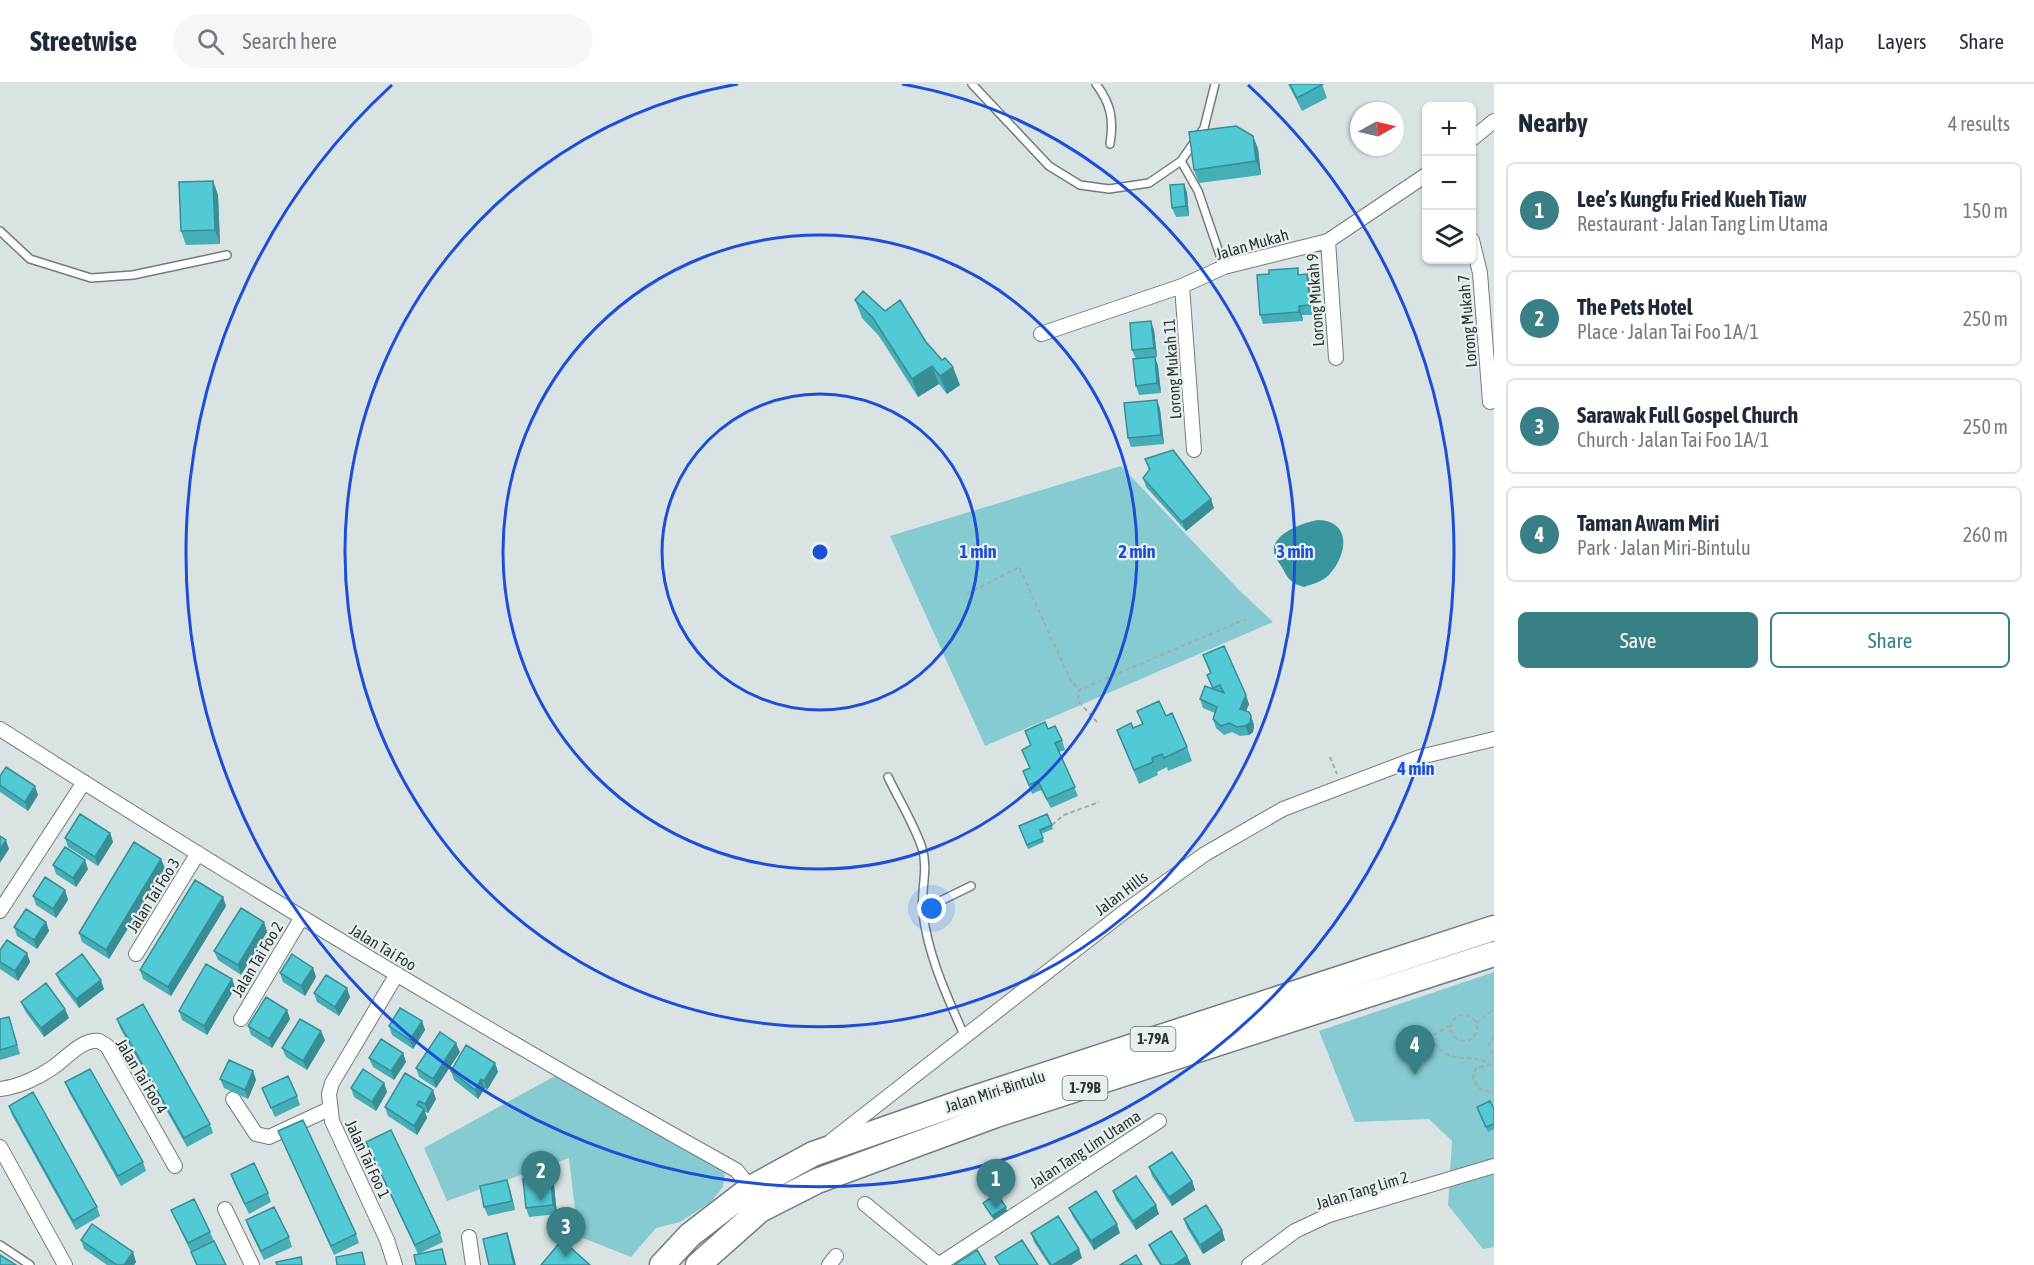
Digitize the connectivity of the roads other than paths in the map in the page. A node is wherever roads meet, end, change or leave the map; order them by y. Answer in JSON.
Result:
{"nodes":[{"id":1,"x":972,"y":84,"type":"edge"},
{"id":2,"x":1096,"y":84,"type":"edge"},
{"id":3,"x":1215,"y":84,"type":"edge"},
{"id":4,"x":1494,"y":121,"type":"edge"},
{"id":5,"x":1476,"y":136,"type":"edge"},
{"id":6,"x":1110,"y":144,"type":"dead end"},
{"id":7,"x":1181,"y":161,"type":"junction"},
{"id":8,"x":1422,"y":180,"type":"edge"},
{"id":9,"x":0,"y":231,"type":"edge"},
{"id":10,"x":1328,"y":241,"type":"junction"},
{"id":11,"x":227,"y":255,"type":"dead end"},
{"id":12,"x":1476,"y":256,"type":"edge"},
{"id":13,"x":1224,"y":267,"type":"junction"},
{"id":14,"x":1182,"y":286,"type":"junction"},
{"id":15,"x":1041,"y":334,"type":"dead end"},
{"id":16,"x":1336,"y":358,"type":"dead end"},
{"id":17,"x":1490,"y":402,"type":"dead end"},
{"id":18,"x":1194,"y":450,"type":"dead end"},
{"id":19,"x":0,"y":729,"type":"edge"},
{"id":20,"x":1494,"y":739,"type":"edge"},
{"id":21,"x":888,"y":777,"type":"dead end"},
{"id":22,"x":84,"y":783,"type":"junction"},
{"id":23,"x":198,"y":853,"type":"junction"},
{"id":24,"x":971,"y":886,"type":"dead end"},
{"id":25,"x":2,"y":904,"type":"edge"},
{"id":26,"x":922,"y":910,"type":"junction"},
{"id":27,"x":302,"y":917,"type":"junction"},
{"id":28,"x":1494,"y":928,"type":"edge"},
{"id":29,"x":136,"y":954,"type":"dead end"},
{"id":30,"x":1494,"y":954,"type":"edge"},
{"id":31,"x":397,"y":974,"type":"junction"},
{"id":32,"x":241,"y":1019,"type":"dead end"},
{"id":33,"x":964,"y":1035,"type":"junction"},
{"id":34,"x":0,"y":1089,"type":"edge"},
{"id":35,"x":233,"y":1099,"type":"dead end"},
{"id":36,"x":329,"y":1110,"type":"junction"},
{"id":37,"x":1159,"y":1121,"type":"dead end"},
{"id":38,"x":0,"y":1147,"type":"edge"},
{"id":39,"x":813,"y":1155,"type":"junction"},
{"id":40,"x":175,"y":1166,"type":"dead end"},
{"id":41,"x":1494,"y":1166,"type":"edge"},
{"id":42,"x":751,"y":1188,"type":"junction"},
{"id":43,"x":865,"y":1204,"type":"dead end"},
{"id":44,"x":225,"y":1209,"type":"dead end"},
{"id":45,"x":469,"y":1237,"type":"dead end"},
{"id":46,"x":0,"y":1245,"type":"edge"},
{"id":47,"x":30,"y":1265,"type":"edge"},
{"id":48,"x":65,"y":1265,"type":"edge"},
{"id":49,"x":252,"y":1265,"type":"edge"},
{"id":50,"x":395,"y":1265,"type":"edge"},
{"id":51,"x":473,"y":1265,"type":"edge"},
{"id":52,"x":662,"y":1265,"type":"edge"},
{"id":53,"x":698,"y":1265,"type":"edge"},
{"id":54,"x":939,"y":1265,"type":"edge"},
{"id":55,"x":1249,"y":1265,"type":"edge"}],
"edges":[{"from":1,"to":7,"type":"lane"},
{"from":2,"to":6,"type":"lane"},
{"from":3,"to":7,"type":"lane"},
{"from":4,"to":5,"type":"street"},
{"from":7,"to":13,"type":"lane"},
{"from":8,"to":10,"type":"street","name":"Jalan Mukah"},
{"from":9,"to":11,"type":"lane"},
{"from":10,"to":13,"type":"street","name":"Jalan Mukah"},
{"from":10,"to":16,"type":"street","name":"Lorong Mukah 9"},
{"from":12,"to":17,"type":"street","name":"Lorong Mukah 7"},
{"from":13,"to":14,"type":"street","name":"Jalan Mukah"},
{"from":14,"to":15,"type":"street","name":"Jalan Mukah"},
{"from":14,"to":18,"type":"street","name":"Lorong Mukah 11"},
{"from":19,"to":22,"type":"street","name":"Jalan Tai Foo"},
{"from":20,"to":33,"type":"street","name":"Jalan Hills"},
{"from":21,"to":26,"type":"lane"},
{"from":22,"to":23,"type":"street","name":"Jalan Tai Foo"},
{"from":22,"to":25,"type":"street"},
{"from":23,"to":27,"type":"street","name":"Jalan Tai Foo"},
{"from":23,"to":29,"type":"street","name":"Jalan Tai Foo 3"},
{"from":24,"to":26,"type":"lane"},
{"from":26,"to":33,"type":"lane"},
{"from":27,"to":31,"type":"street","name":"Jalan Tai Foo"},
{"from":27,"to":32,"type":"street","name":"Jalan Tai Foo 2"},
{"from":28,"to":39,"type":"highway","name":"Jalan Miri-Bintulu","number":"1-79A"},
{"from":30,"to":53,"type":"highway","name":"Jalan Miri-Bintulu","number":"1-79B"},
{"from":31,"to":36,"type":"street","name":"Jalan Tai Foo 1"},
{"from":31,"to":42,"type":"street","name":"Jalan Tai Foo"},
{"from":33,"to":39,"type":"street","name":"Jalan Hills"},
{"from":34,"to":40,"type":"street","name":"Jalan Tai Foo 4"},
{"from":35,"to":36,"type":"street"},
{"from":36,"to":50,"type":"street","name":"Jalan Tai Foo 1"},
{"from":37,"to":54,"type":"street","name":"Jalan Tang Lim Utama"},
{"from":38,"to":48,"type":"street"},
{"from":39,"to":42,"type":"highway","name":"Jalan Miri-Bintulu","number":"1-79A"},
{"from":41,"to":55,"type":"street","name":"Jalan Tang Lim 2"},
{"from":42,"to":52,"type":"highway","name":"Jalan Miri-Bintulu","number":"1-79A"},
{"from":43,"to":54,"type":"street"},
{"from":44,"to":49,"type":"street"},
{"from":45,"to":51,"type":"street"},
{"from":46,"to":47,"type":"lane"}]}
